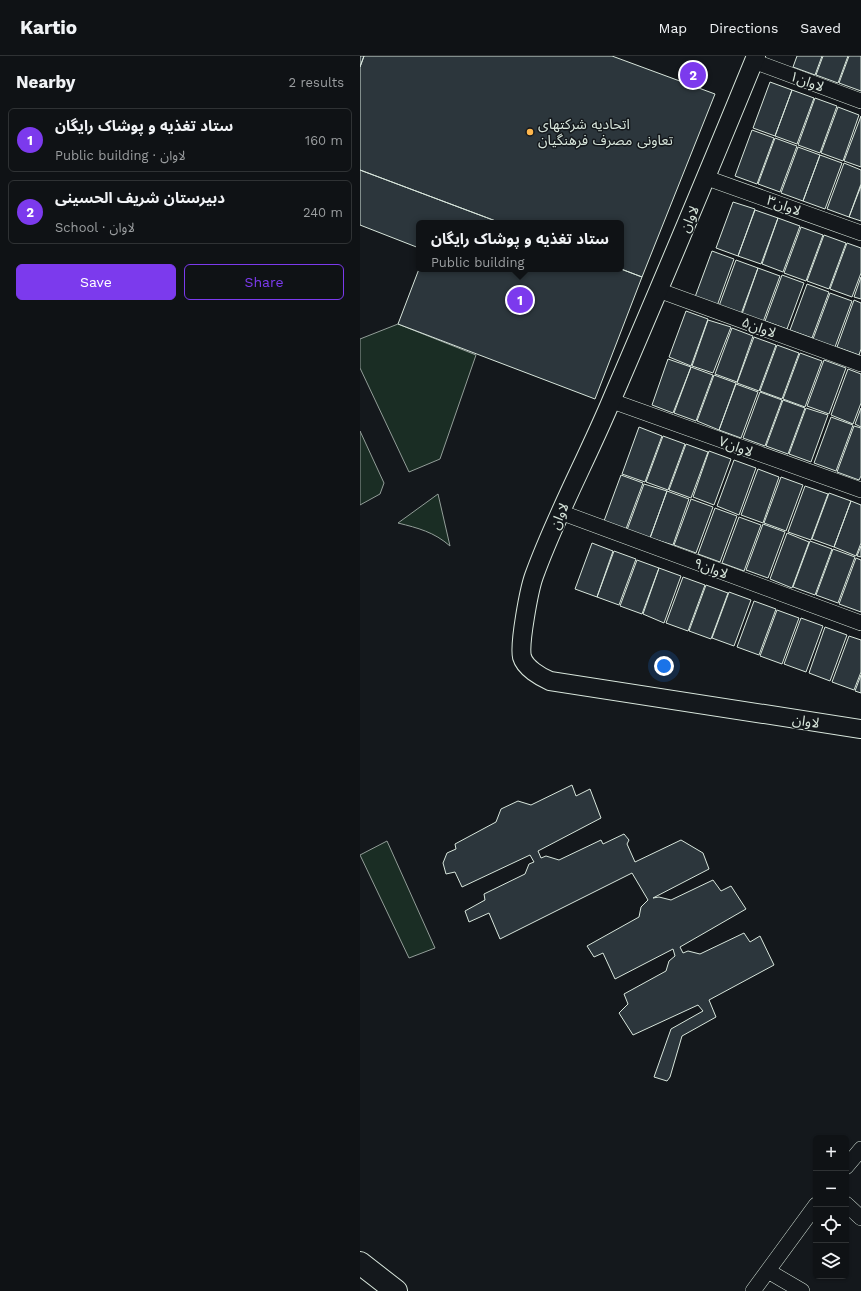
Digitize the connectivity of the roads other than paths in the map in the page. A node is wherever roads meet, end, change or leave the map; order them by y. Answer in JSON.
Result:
{"nodes":[{"id":1,"x":755,"y":59,"type":"edge"},
{"id":2,"x":861,"y":101,"type":"edge"},
{"id":3,"x":707,"y":178,"type":"junction"},
{"id":4,"x":861,"y":233,"type":"edge"},
{"id":5,"x":658,"y":290,"type":"junction"},
{"id":6,"x":861,"y":364,"type":"edge"},
{"id":7,"x":612,"y":401,"type":"junction"},
{"id":8,"x":861,"y":490,"type":"edge"},
{"id":9,"x":560,"y":512,"type":"junction"},
{"id":10,"x":861,"y":623,"type":"edge"},
{"id":11,"x":861,"y":729,"type":"edge"},
{"id":12,"x":861,"y":1149,"type":"edge"},
{"id":13,"x":849,"y":1163,"type":"edge"},
{"id":14,"x":814,"y":1207,"type":"edge"},
{"id":15,"x":849,"y":1207,"type":"edge"},
{"id":16,"x":861,"y":1218,"type":"edge"},
{"id":17,"x":360,"y":1263,"type":"edge"},
{"id":18,"x":768,"y":1271,"type":"junction"},
{"id":19,"x":360,"y":1276,"type":"edge"},
{"id":20,"x":391,"y":1291,"type":"edge"},
{"id":21,"x":396,"y":1291,"type":"edge"},
{"id":22,"x":753,"y":1291,"type":"edge"},
{"id":23,"x":802,"y":1291,"type":"edge"}],
"edges":[{"from":1,"to":2,"type":"street","name":"۱لاوان"},
{"from":1,"to":3,"type":"street","name":"لاوان"},
{"from":3,"to":4,"type":"street","name":"۳لاوان"},
{"from":3,"to":5,"type":"street","name":"لاوان"},
{"from":5,"to":6,"type":"street","name":"۵لاوان"},
{"from":5,"to":7,"type":"street","name":"لاوان"},
{"from":7,"to":8,"type":"street","name":"۷لاوان"},
{"from":7,"to":9,"type":"street","name":"لاوان"},
{"from":9,"to":10,"type":"street","name":"۹لاوان"},
{"from":9,"to":11,"type":"street","name":"لاوان"},
{"from":12,"to":13,"type":"street"},
{"from":14,"to":18,"type":"street"},
{"from":15,"to":16,"type":"street"},
{"from":17,"to":21,"type":"highway"},
{"from":18,"to":22,"type":"street"},
{"from":18,"to":23,"type":"street"},
{"from":19,"to":20,"type":"highway"}]}
